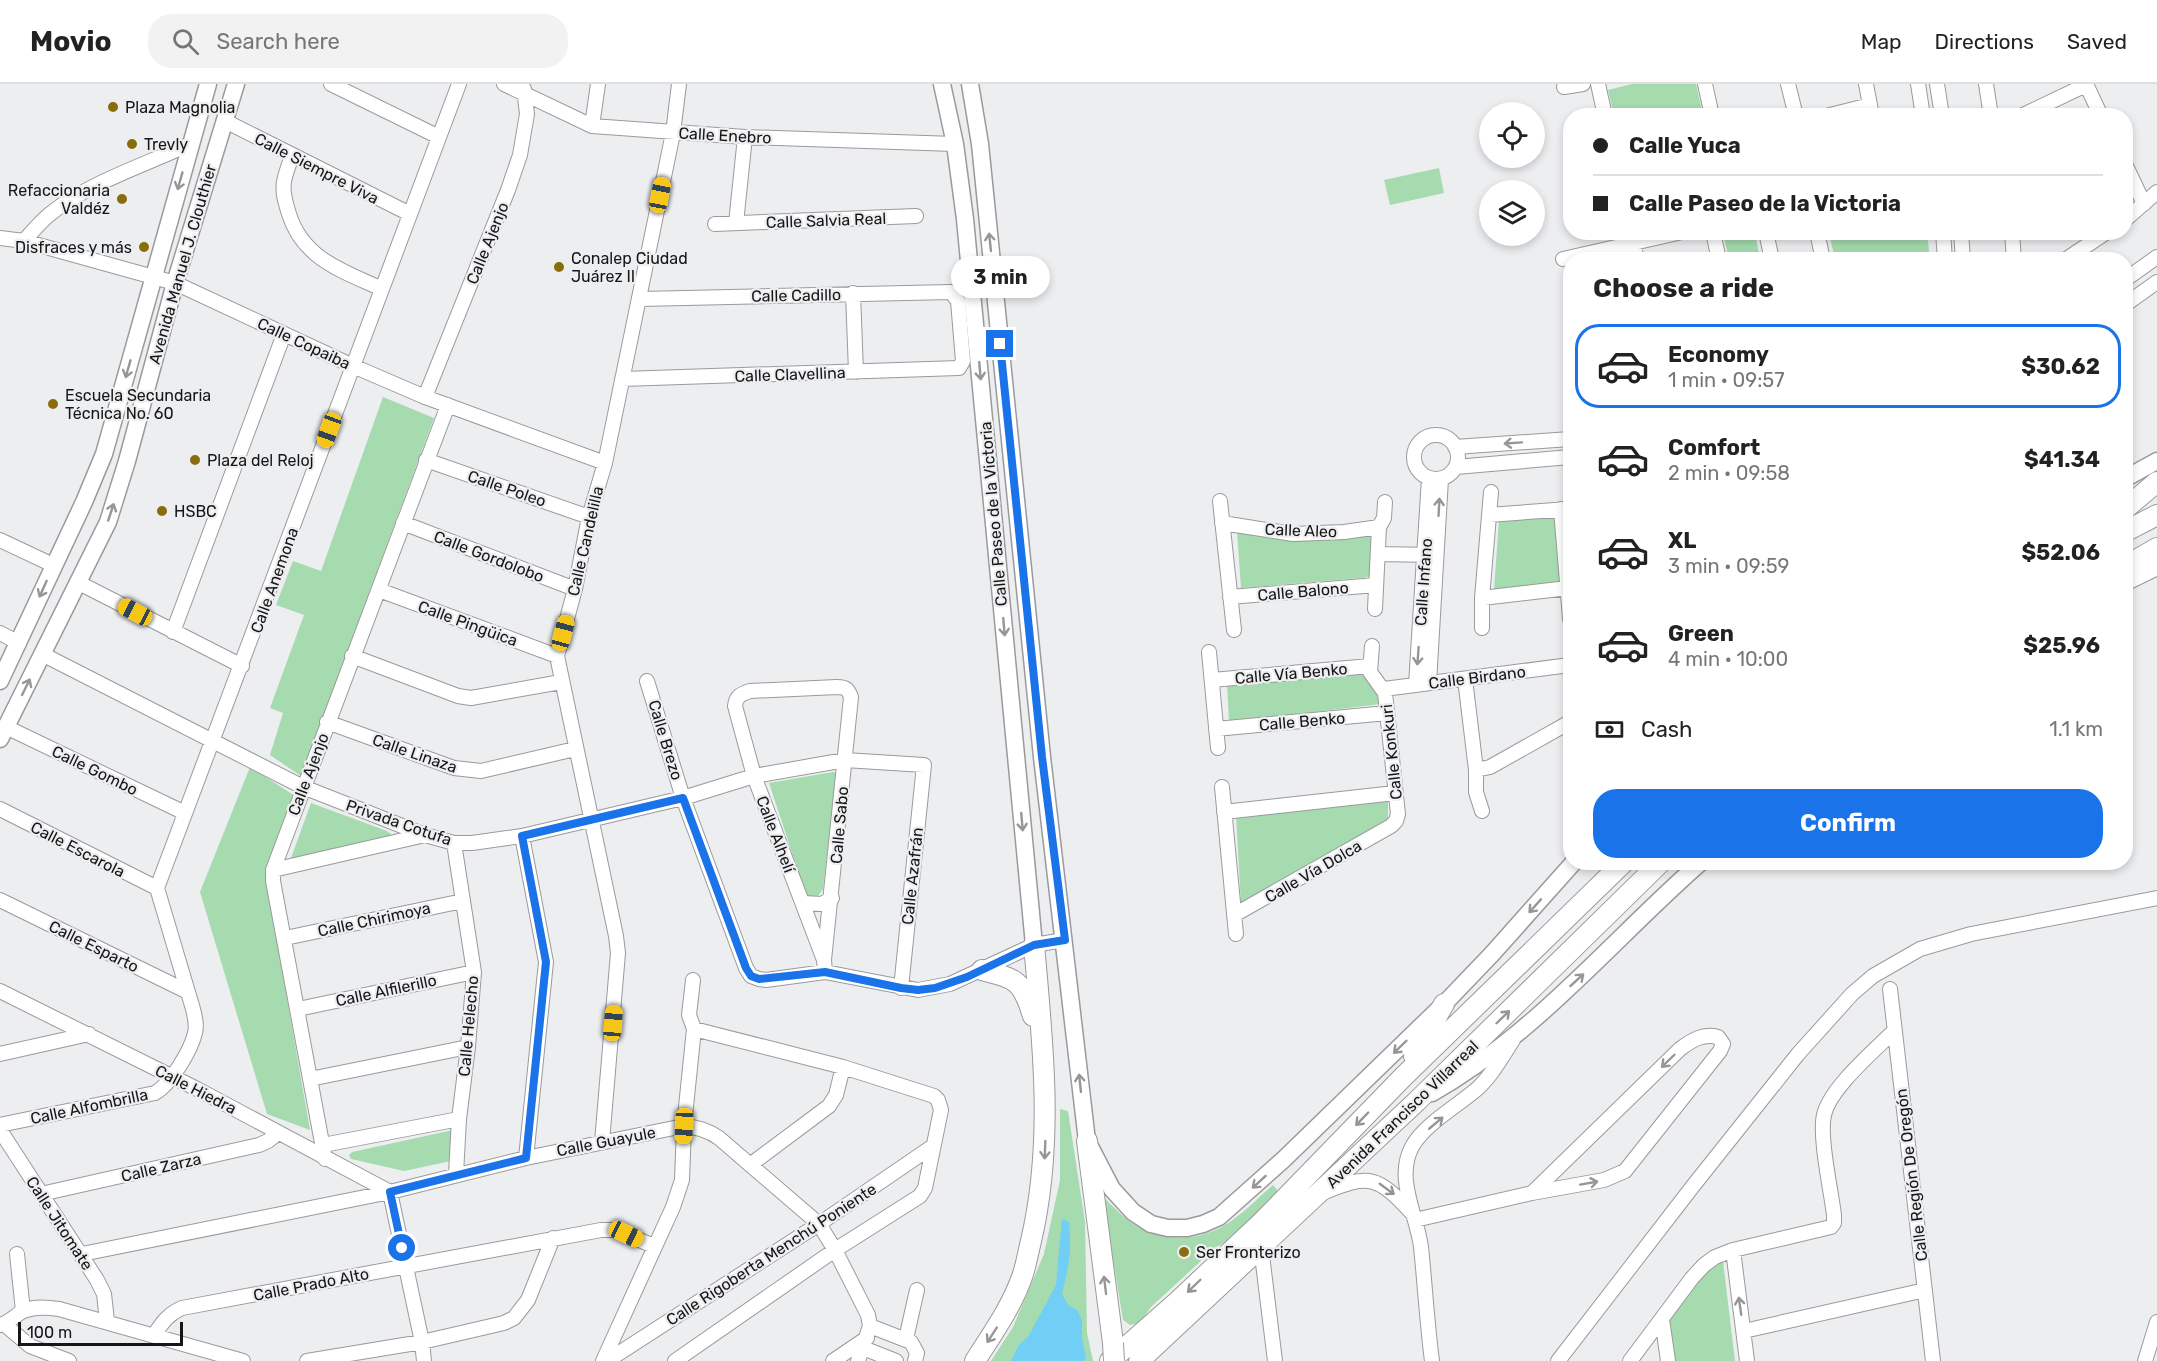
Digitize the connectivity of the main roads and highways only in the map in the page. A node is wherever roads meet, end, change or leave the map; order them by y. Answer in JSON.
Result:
{"nodes":[{"id":1,"x":208,"y":84,"type":"edge"},
{"id":2,"x":236,"y":84,"type":"edge"},
{"id":3,"x":942,"y":84,"type":"edge"},
{"id":4,"x":970,"y":84,"type":"edge"},
{"id":5,"x":104,"y":454,"type":"junction"},
{"id":6,"x":127,"y":461,"type":"junction"},
{"id":7,"x":2157,"y":461,"type":"edge"},
{"id":8,"x":2133,"y":474,"type":"edge"},
{"id":9,"x":2157,"y":482,"type":"edge"},
{"id":10,"x":2133,"y":502,"type":"edge"},
{"id":11,"x":2157,"y":514,"type":"edge"},
{"id":12,"x":2133,"y":527,"type":"edge"},
{"id":13,"x":2157,"y":548,"type":"edge"},
{"id":14,"x":2133,"y":562,"type":"edge"},
{"id":15,"x":2157,"y":565,"type":"edge"},
{"id":16,"x":2157,"y":570,"type":"edge"},
{"id":17,"x":2133,"y":577,"type":"edge"},
{"id":18,"x":2133,"y":585,"type":"edge"},
{"id":19,"x":0,"y":681,"type":"edge"},
{"id":20,"x":3,"y":733,"type":"edge"},
{"id":21,"x":1567,"y":870,"type":"edge"},
{"id":22,"x":1616,"y":870,"type":"edge"},
{"id":23,"x":1653,"y":870,"type":"edge"},
{"id":24,"x":1693,"y":870,"type":"edge"},
{"id":25,"x":1034,"y":945,"type":"joint"},
{"id":26,"x":982,"y":970,"type":"road end"},
{"id":27,"x":1444,"y":1004,"type":"junction"},
{"id":28,"x":1043,"y":1042,"type":"junction"},
{"id":29,"x":1403,"y":1077,"type":"junction"},
{"id":30,"x":1416,"y":1102,"type":"junction"},
{"id":31,"x":1087,"y":1141,"type":"junction"},
{"id":32,"x":1112,"y":1355,"type":"edge"},
{"id":33,"x":975,"y":1361,"type":"edge"},
{"id":34,"x":1139,"y":1361,"type":"edge"}],
"edges":[{"from":1,"to":5,"type":"main road","name":"Avenida Manuel J. Clouthier","one_way":true},
{"from":2,"to":6,"type":"main road","name":"Avenida Manuel J. Clouthier"},
{"from":3,"to":25,"type":"main road","name":"Calle Paseo de la Victoria","one_way":true},
{"from":31,"to":4,"type":"main road","name":"Calle Paseo de la Victoria","one_way":true},
{"from":5,"to":6,"type":"main road"},
{"from":5,"to":19,"type":"main road","name":"Avenida Manuel J. Clouthier","one_way":true},
{"from":20,"to":6,"type":"main road","name":"Avenida Manuel J. Clouthier","one_way":true},
{"from":7,"to":8,"type":"main road"},
{"from":9,"to":10,"type":"highway"},
{"from":11,"to":12,"type":"highway"},
{"from":13,"to":14,"type":"highway"},
{"from":15,"to":17,"type":"highway"},
{"from":16,"to":18,"type":"main road"},
{"from":21,"to":27,"type":"main road","one_way":true},
{"from":22,"to":29,"type":"highway","name":"Avenida Francisco Villarreal"},
{"from":30,"to":23,"type":"highway","name":"Avenida Francisco Villarreal","one_way":true},
{"from":30,"to":24,"type":"main road","one_way":true},
{"from":25,"to":28,"type":"highway"},
{"from":26,"to":28,"type":"highway"},
{"from":27,"to":29,"type":"highway"},
{"from":27,"to":31,"type":"main road","one_way":true},
{"from":28,"to":33,"type":"highway","one_way":true},
{"from":29,"to":32,"type":"highway","name":"Avenida Francisco Villarreal","one_way":true},
{"from":30,"to":34,"type":"highway","name":"Avenida Francisco Villarreal"},
{"from":32,"to":31,"type":"highway","one_way":true}]}
